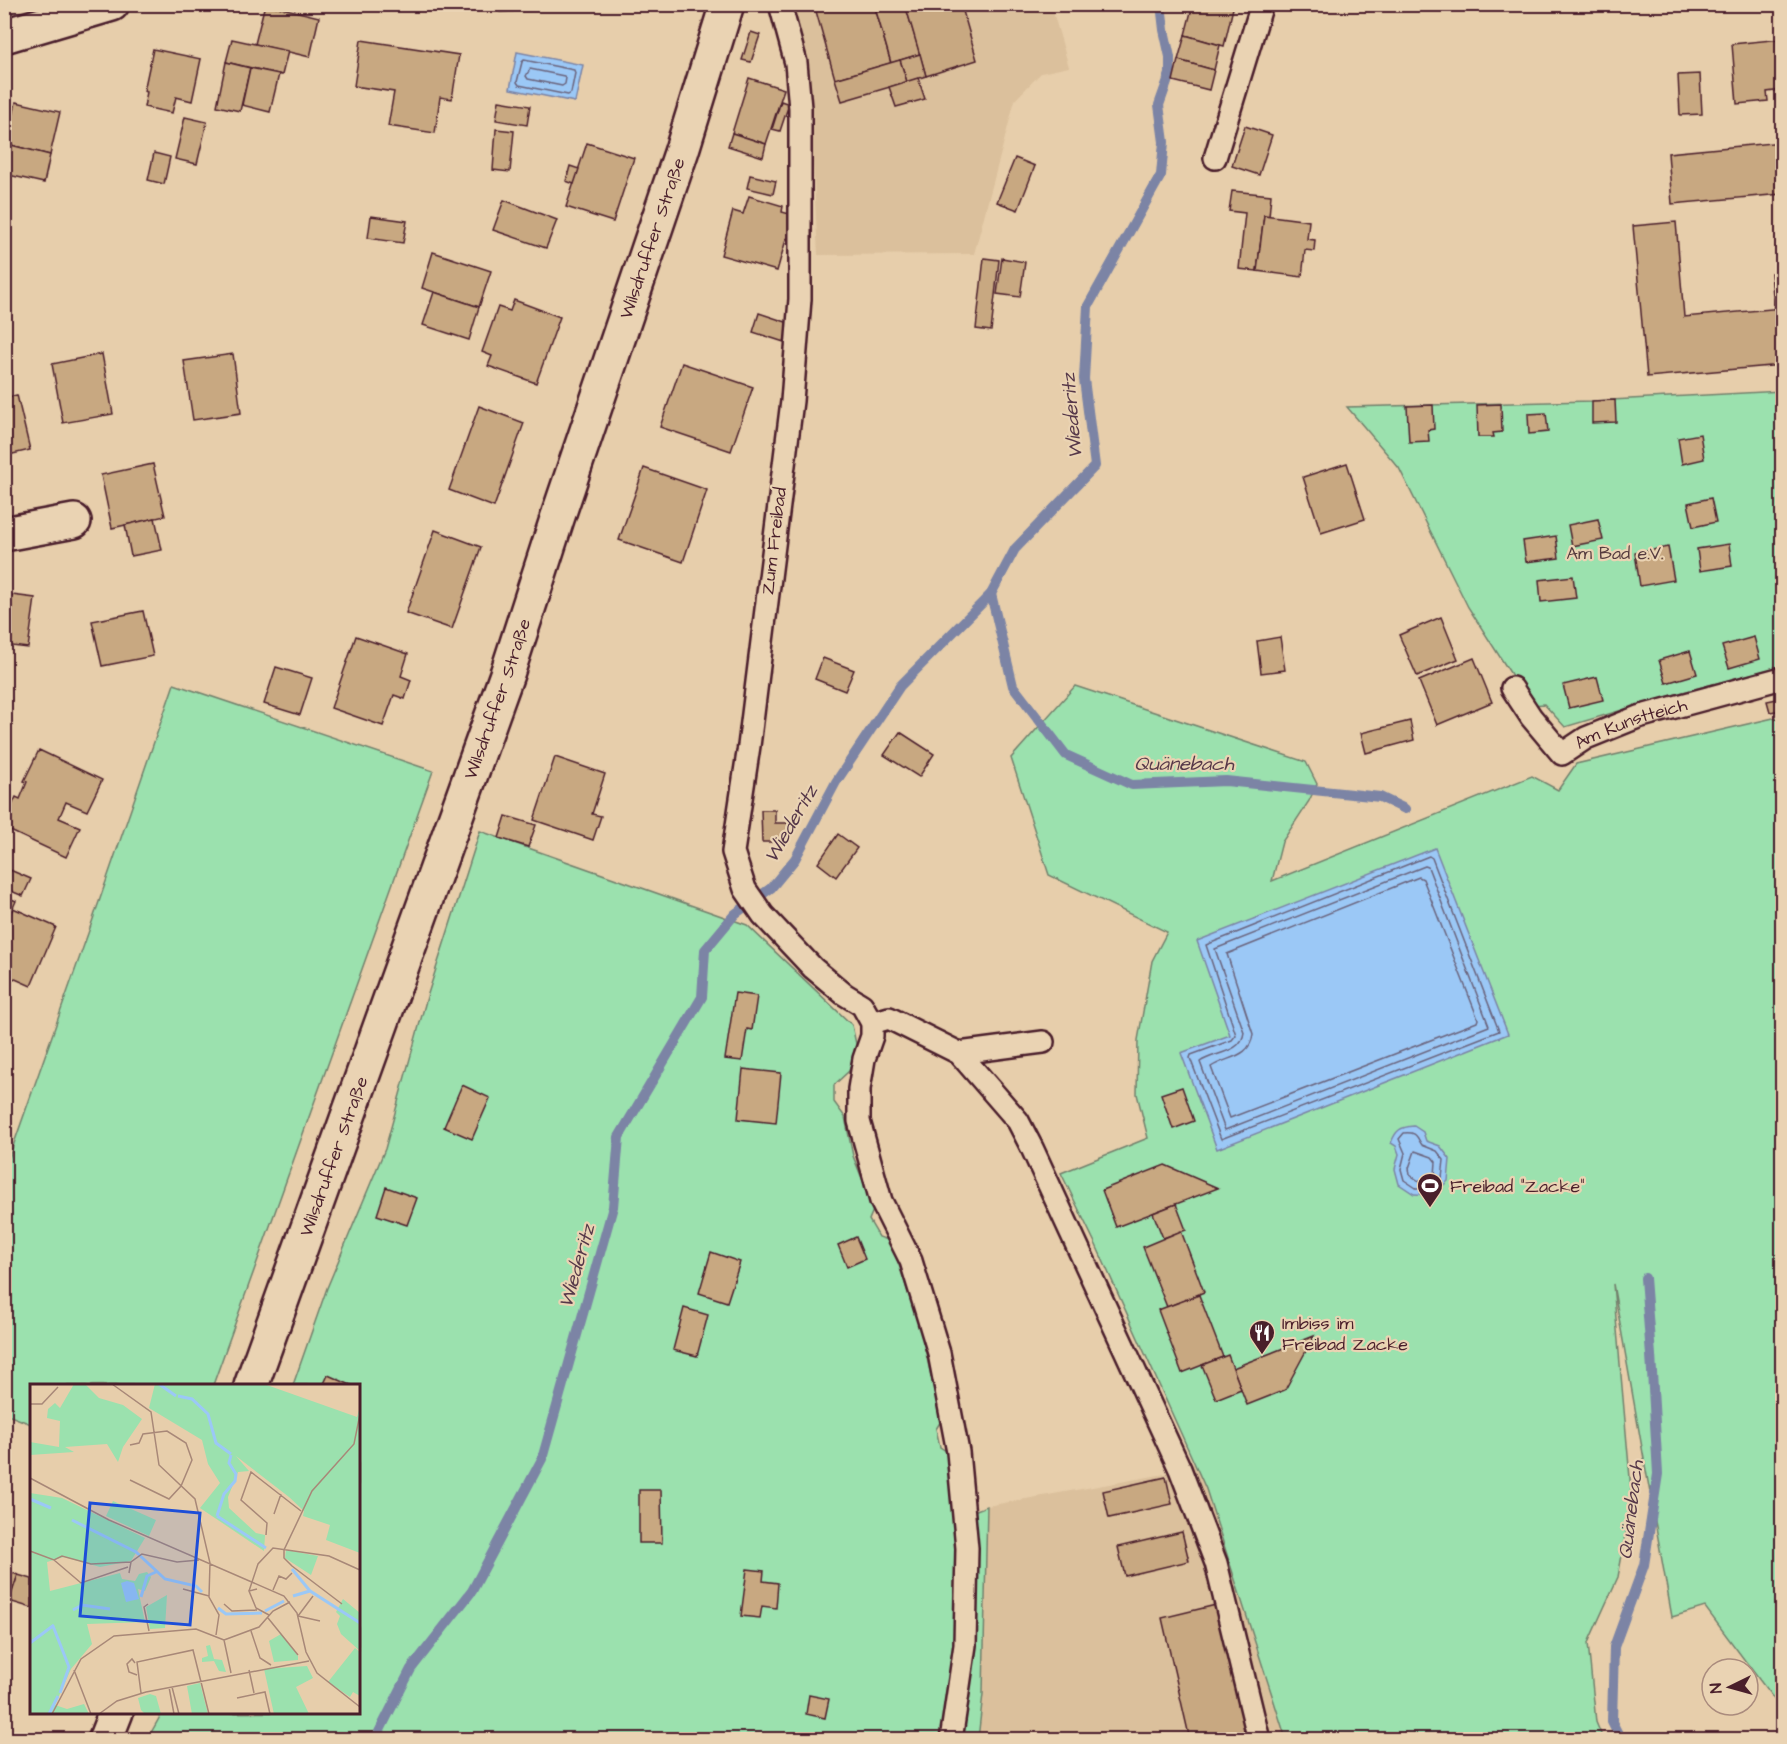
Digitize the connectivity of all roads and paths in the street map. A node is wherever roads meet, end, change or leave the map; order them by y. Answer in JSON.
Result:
{"nodes":[{"id":1,"x":112,"y":4,"type":"edge"},
{"id":2,"x":727,"y":4,"type":"edge"},
{"id":3,"x":780,"y":4,"type":"edge"},
{"id":4,"x":1262,"y":4,"type":"edge"},
{"id":5,"x":4,"y":36,"type":"edge"},
{"id":6,"x":1215,"y":158,"type":"dead end"},
{"id":7,"x":74,"y":521,"type":"dead end"},
{"id":8,"x":4,"y":534,"type":"edge"},
{"id":9,"x":1782,"y":678,"type":"edge"},
{"id":10,"x":1512,"y":688,"type":"dead end"},
{"id":11,"x":872,"y":1023,"type":"junction"},
{"id":12,"x":1043,"y":1042,"type":"dead end"},
{"id":13,"x":959,"y":1053,"type":"junction"},
{"id":14,"x":252,"y":1384,"type":"edge"},
{"id":15,"x":116,"y":1714,"type":"edge"},
{"id":16,"x":105,"y":1740,"type":"edge"},
{"id":17,"x":951,"y":1740,"type":"edge"},
{"id":18,"x":1259,"y":1740,"type":"edge"}],
"edges":[{"from":1,"to":5,"type":"main road"},
{"from":2,"to":14,"type":"main road","name":"Wilsdruffer Straße"},
{"from":3,"to":11,"type":"lane","name":"Zum Freibad"},
{"from":4,"to":6,"type":"lane"},
{"from":7,"to":8,"type":"main road"},
{"from":9,"to":10,"type":"lane","name":"Am Kunstteich"},
{"from":11,"to":13,"type":"lane"},
{"from":11,"to":17,"type":"lane"},
{"from":12,"to":13,"type":"lane"},
{"from":13,"to":18,"type":"lane"},
{"from":15,"to":16,"type":"main road"}]}
